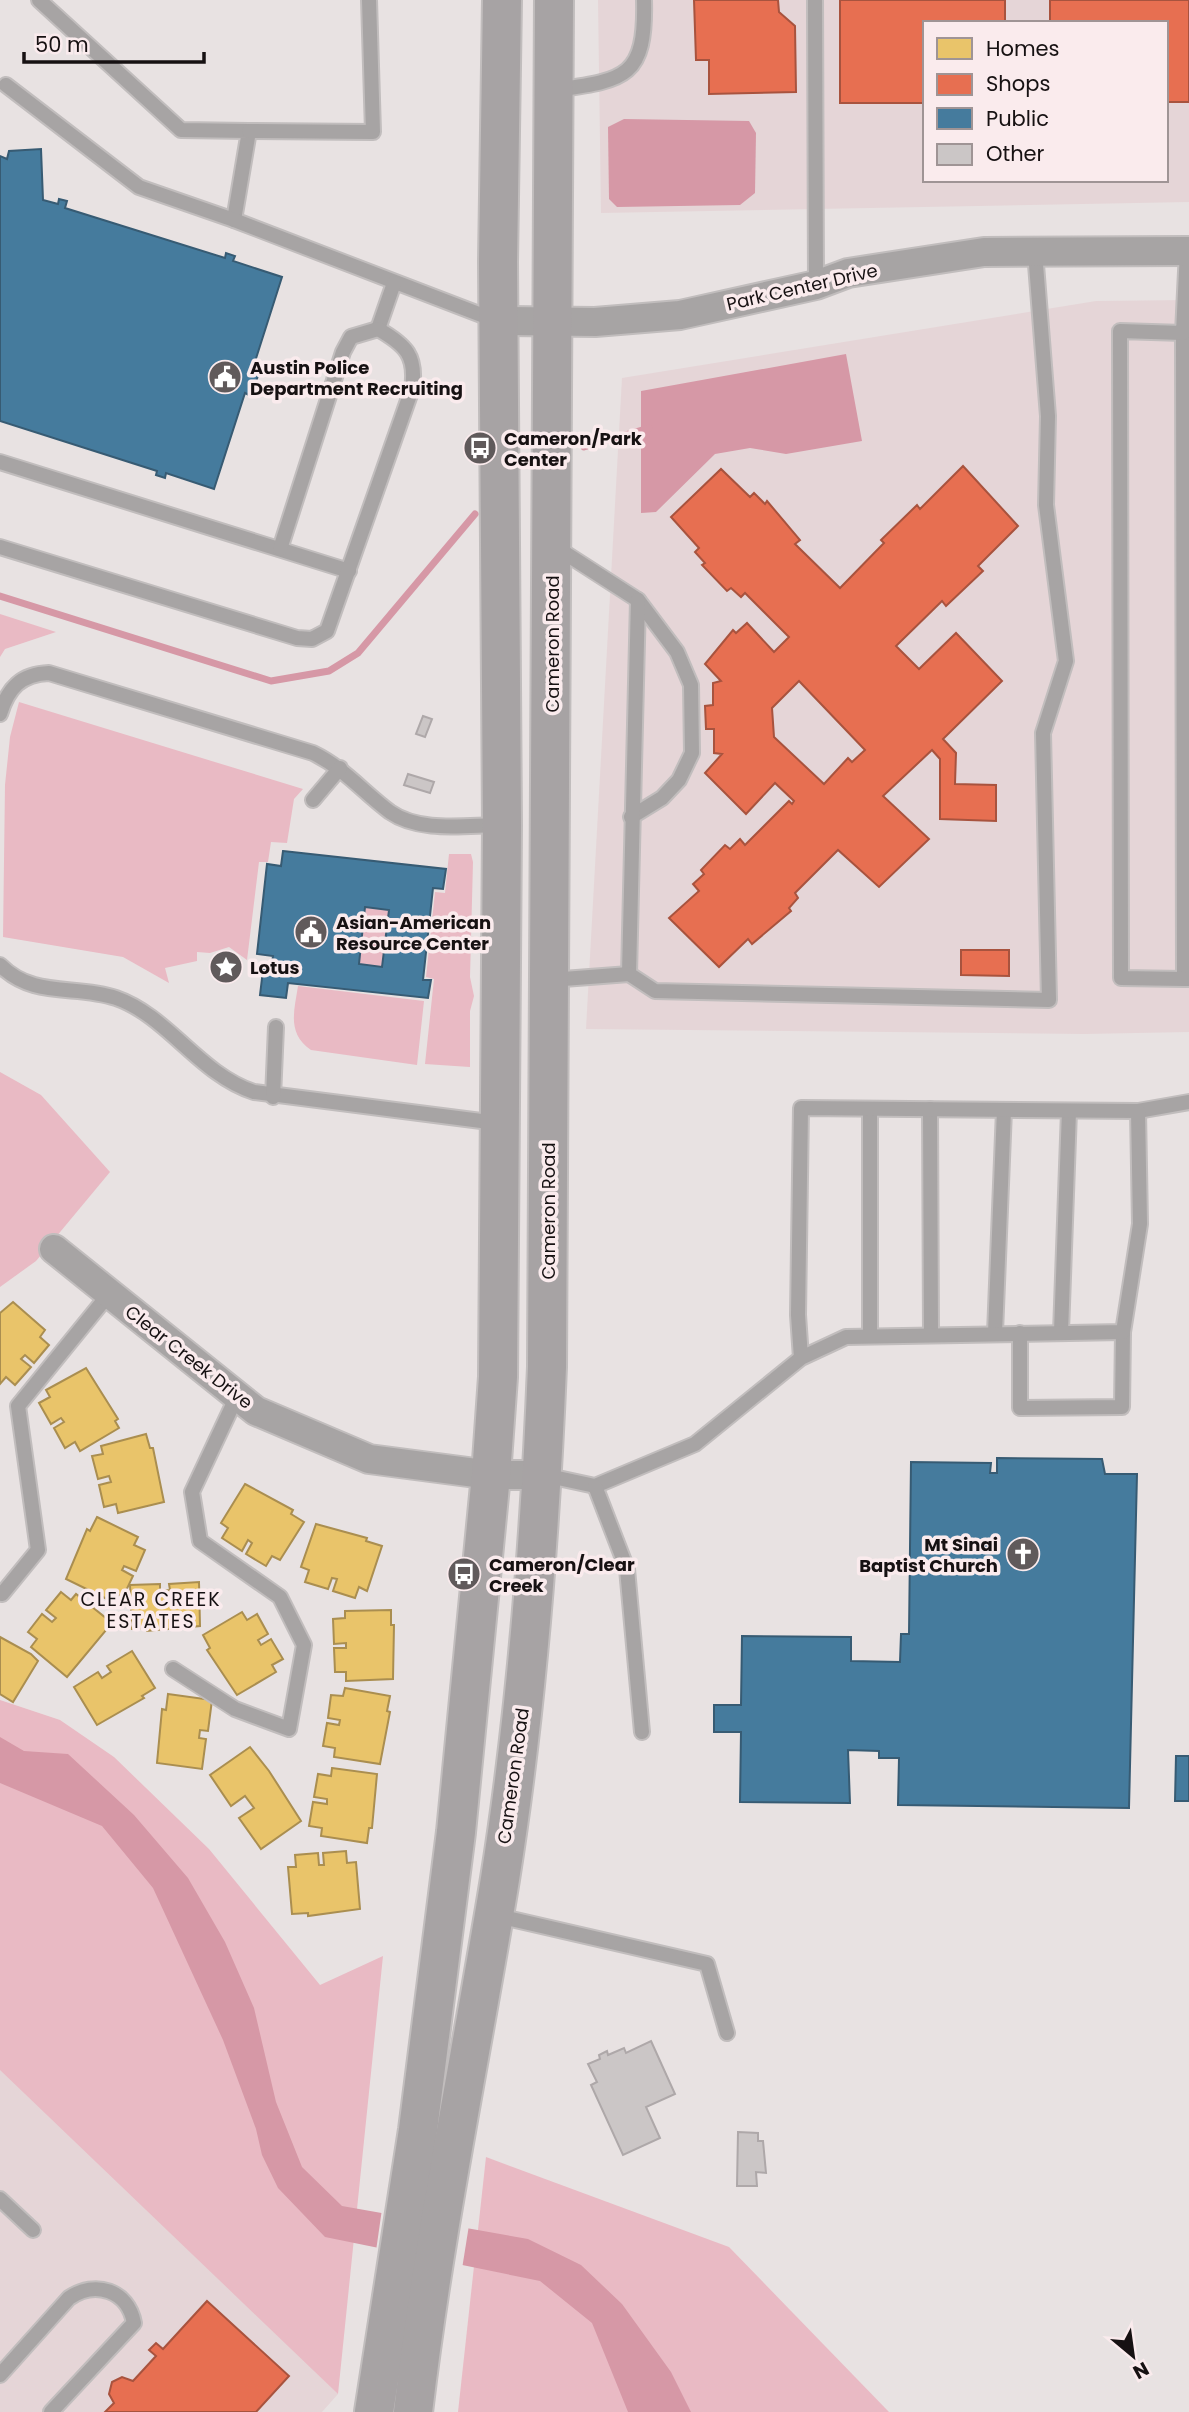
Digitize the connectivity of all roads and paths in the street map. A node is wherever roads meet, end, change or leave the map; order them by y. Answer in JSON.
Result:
{"nodes":[{"id":1,"x":39,"y":0,"type":"edge"},
{"id":2,"x":369,"y":0,"type":"edge"},
{"id":3,"x":502,"y":0,"type":"edge"},
{"id":4,"x":555,"y":0,"type":"edge"},
{"id":5,"x":644,"y":0,"type":"edge"},
{"id":6,"x":815,"y":0,"type":"edge"},
{"id":7,"x":6,"y":85,"type":"dead end"},
{"id":8,"x":555,"y":90,"type":"junction"},
{"id":9,"x":249,"y":131,"type":"junction"},
{"id":10,"x":234,"y":220,"type":"junction"},
{"id":11,"x":1188,"y":251,"type":"edge"},
{"id":12,"x":1035,"y":252,"type":"junction"},
{"id":13,"x":394,"y":283,"type":"junction"},
{"id":14,"x":816,"y":285,"type":"junction"},
{"id":15,"x":498,"y":321,"type":"junction"},
{"id":16,"x":554,"y":323,"type":"junction"},
{"id":17,"x":378,"y":329,"type":"junction"},
{"id":18,"x":1186,"y":333,"type":"edge"},
{"id":19,"x":0,"y":462,"type":"edge"},
{"id":20,"x":552,"y":545,"type":"junction"},
{"id":21,"x":0,"y":547,"type":"edge"},
{"id":22,"x":280,"y":550,"type":"junction"},
{"id":23,"x":349,"y":571,"type":"junction"},
{"id":24,"x":638,"y":600,"type":"junction"},
{"id":25,"x":0,"y":714,"type":"edge"},
{"id":26,"x":340,"y":768,"type":"junction"},
{"id":27,"x":313,"y":800,"type":"dead end"},
{"id":28,"x":631,"y":817,"type":"junction"},
{"id":29,"x":502,"y":825,"type":"junction"},
{"id":30,"x":0,"y":965,"type":"edge"},
{"id":31,"x":629,"y":974,"type":"junction"},
{"id":32,"x":1187,"y":979,"type":"edge"},
{"id":33,"x":550,"y":980,"type":"junction"},
{"id":34,"x":276,"y":1027,"type":"dead end"},
{"id":35,"x":273,"y":1097,"type":"junction"},
{"id":36,"x":1189,"y":1101,"type":"edge"},
{"id":37,"x":870,"y":1109,"type":"junction"},
{"id":38,"x":930,"y":1109,"type":"junction"},
{"id":39,"x":1004,"y":1110,"type":"junction"},
{"id":40,"x":1069,"y":1111,"type":"junction"},
{"id":41,"x":1138,"y":1111,"type":"junction"},
{"id":42,"x":501,"y":1124,"type":"junction"},
{"id":43,"x":54,"y":1249,"type":"dead end"},
{"id":44,"x":109,"y":1294,"type":"junction"},
{"id":45,"x":1061,"y":1332,"type":"junction"},
{"id":46,"x":1123,"y":1332,"type":"junction"},
{"id":47,"x":995,"y":1333,"type":"junction"},
{"id":48,"x":1020,"y":1333,"type":"junction"},
{"id":49,"x":931,"y":1334,"type":"junction"},
{"id":50,"x":870,"y":1335,"type":"junction"},
{"id":51,"x":801,"y":1358,"type":"junction"},
{"id":52,"x":237,"y":1395,"type":"junction"},
{"id":53,"x":491,"y":1475,"type":"junction"},
{"id":54,"x":543,"y":1475,"type":"junction"},
{"id":55,"x":595,"y":1486,"type":"junction"},
{"id":56,"x":2,"y":1594,"type":"dead end"},
{"id":57,"x":173,"y":1669,"type":"dead end"},
{"id":58,"x":642,"y":1732,"type":"dead end"},
{"id":59,"x":493,"y":1915,"type":"junction"},
{"id":60,"x":727,"y":2033,"type":"dead end"},
{"id":61,"x":436,"y":2133,"type":"junction"},
{"id":62,"x":0,"y":2199,"type":"edge"},
{"id":63,"x":33,"y":2230,"type":"dead end"},
{"id":64,"x":399,"y":2372,"type":"junction"},
{"id":65,"x":0,"y":2375,"type":"edge"},
{"id":66,"x":51,"y":2412,"type":"edge"},
{"id":67,"x":374,"y":2412,"type":"edge"},
{"id":68,"x":413,"y":2412,"type":"edge"}],
"edges":[{"from":1,"to":9,"type":"lane"},
{"from":2,"to":9,"type":"lane"},
{"from":3,"to":15,"type":"main road","name":"Cameron Road"},
{"from":4,"to":8,"type":"main road","name":"Cameron Road"},
{"from":5,"to":8,"type":"lane"},
{"from":6,"to":14,"type":"lane"},
{"from":7,"to":10,"type":"lane"},
{"from":8,"to":16,"type":"main road","name":"Cameron Road"},
{"from":9,"to":10,"type":"lane"},
{"from":10,"to":13,"type":"lane"},
{"from":11,"to":12,"type":"street","name":"Park Center Drive"},
{"from":11,"to":18,"type":"lane"},
{"from":12,"to":14,"type":"street","name":"Park Center Drive"},
{"from":12,"to":31,"type":"lane"},
{"from":13,"to":15,"type":"lane"},
{"from":13,"to":17,"type":"lane"},
{"from":14,"to":16,"type":"street","name":"Park Center Drive"},
{"from":15,"to":16,"type":"street","name":"Park Center Drive"},
{"from":15,"to":29,"type":"main road","name":"Cameron Road"},
{"from":16,"to":20,"type":"main road","name":"Cameron Road"},
{"from":17,"to":22,"type":"lane"},
{"from":17,"to":23,"type":"lane"},
{"from":18,"to":32,"type":"lane"},
{"from":18,"to":32,"type":"lane"},
{"from":19,"to":22,"type":"lane"},
{"from":20,"to":24,"type":"lane"},
{"from":20,"to":33,"type":"main road","name":"Cameron Road"},
{"from":21,"to":23,"type":"lane"},
{"from":22,"to":23,"type":"lane"},
{"from":24,"to":28,"type":"lane"},
{"from":24,"to":28,"type":"lane"},
{"from":25,"to":26,"type":"lane"},
{"from":26,"to":27,"type":"lane"},
{"from":26,"to":29,"type":"lane"},
{"from":28,"to":31,"type":"lane"},
{"from":29,"to":42,"type":"main road","name":"Cameron Road"},
{"from":30,"to":35,"type":"lane"},
{"from":31,"to":33,"type":"lane"},
{"from":33,"to":54,"type":"main road","name":"Cameron Road"},
{"from":34,"to":35,"type":"lane"},
{"from":35,"to":42,"type":"lane"},
{"from":36,"to":41,"type":"lane"},
{"from":37,"to":38,"type":"lane"},
{"from":37,"to":50,"type":"lane"},
{"from":37,"to":51,"type":"lane"},
{"from":38,"to":39,"type":"lane"},
{"from":38,"to":49,"type":"lane"},
{"from":39,"to":40,"type":"lane"},
{"from":39,"to":47,"type":"lane"},
{"from":40,"to":41,"type":"lane"},
{"from":40,"to":45,"type":"lane"},
{"from":41,"to":46,"type":"lane"},
{"from":42,"to":53,"type":"main road","name":"Cameron Road"},
{"from":43,"to":44,"type":"street","name":"Clear Creek Drive"},
{"from":44,"to":52,"type":"street","name":"Clear Creek Drive"},
{"from":44,"to":56,"type":"lane"},
{"from":45,"to":46,"type":"lane"},
{"from":45,"to":48,"type":"lane"},
{"from":46,"to":48,"type":"lane"},
{"from":47,"to":48,"type":"lane"},
{"from":47,"to":49,"type":"lane"},
{"from":49,"to":50,"type":"lane"},
{"from":50,"to":51,"type":"lane"},
{"from":51,"to":55,"type":"lane"},
{"from":52,"to":53,"type":"street","name":"Clear Creek Drive"},
{"from":52,"to":57,"type":"lane"},
{"from":53,"to":54,"type":"street","name":"Clear Creek Drive"},
{"from":53,"to":61,"type":"main road","name":"Cameron Road"},
{"from":54,"to":55,"type":"lane"},
{"from":54,"to":59,"type":"main road","name":"Cameron Road"},
{"from":55,"to":58,"type":"lane"},
{"from":59,"to":60,"type":"lane"},
{"from":59,"to":61,"type":"main road","name":"Cameron Road"},
{"from":61,"to":64,"type":"main road","name":"Cameron Road"},
{"from":62,"to":63,"type":"lane"},
{"from":64,"to":67,"type":"main road","name":"Cameron Road"},
{"from":64,"to":68,"type":"main road","name":"Cameron Road"},
{"from":65,"to":66,"type":"lane"}]}
